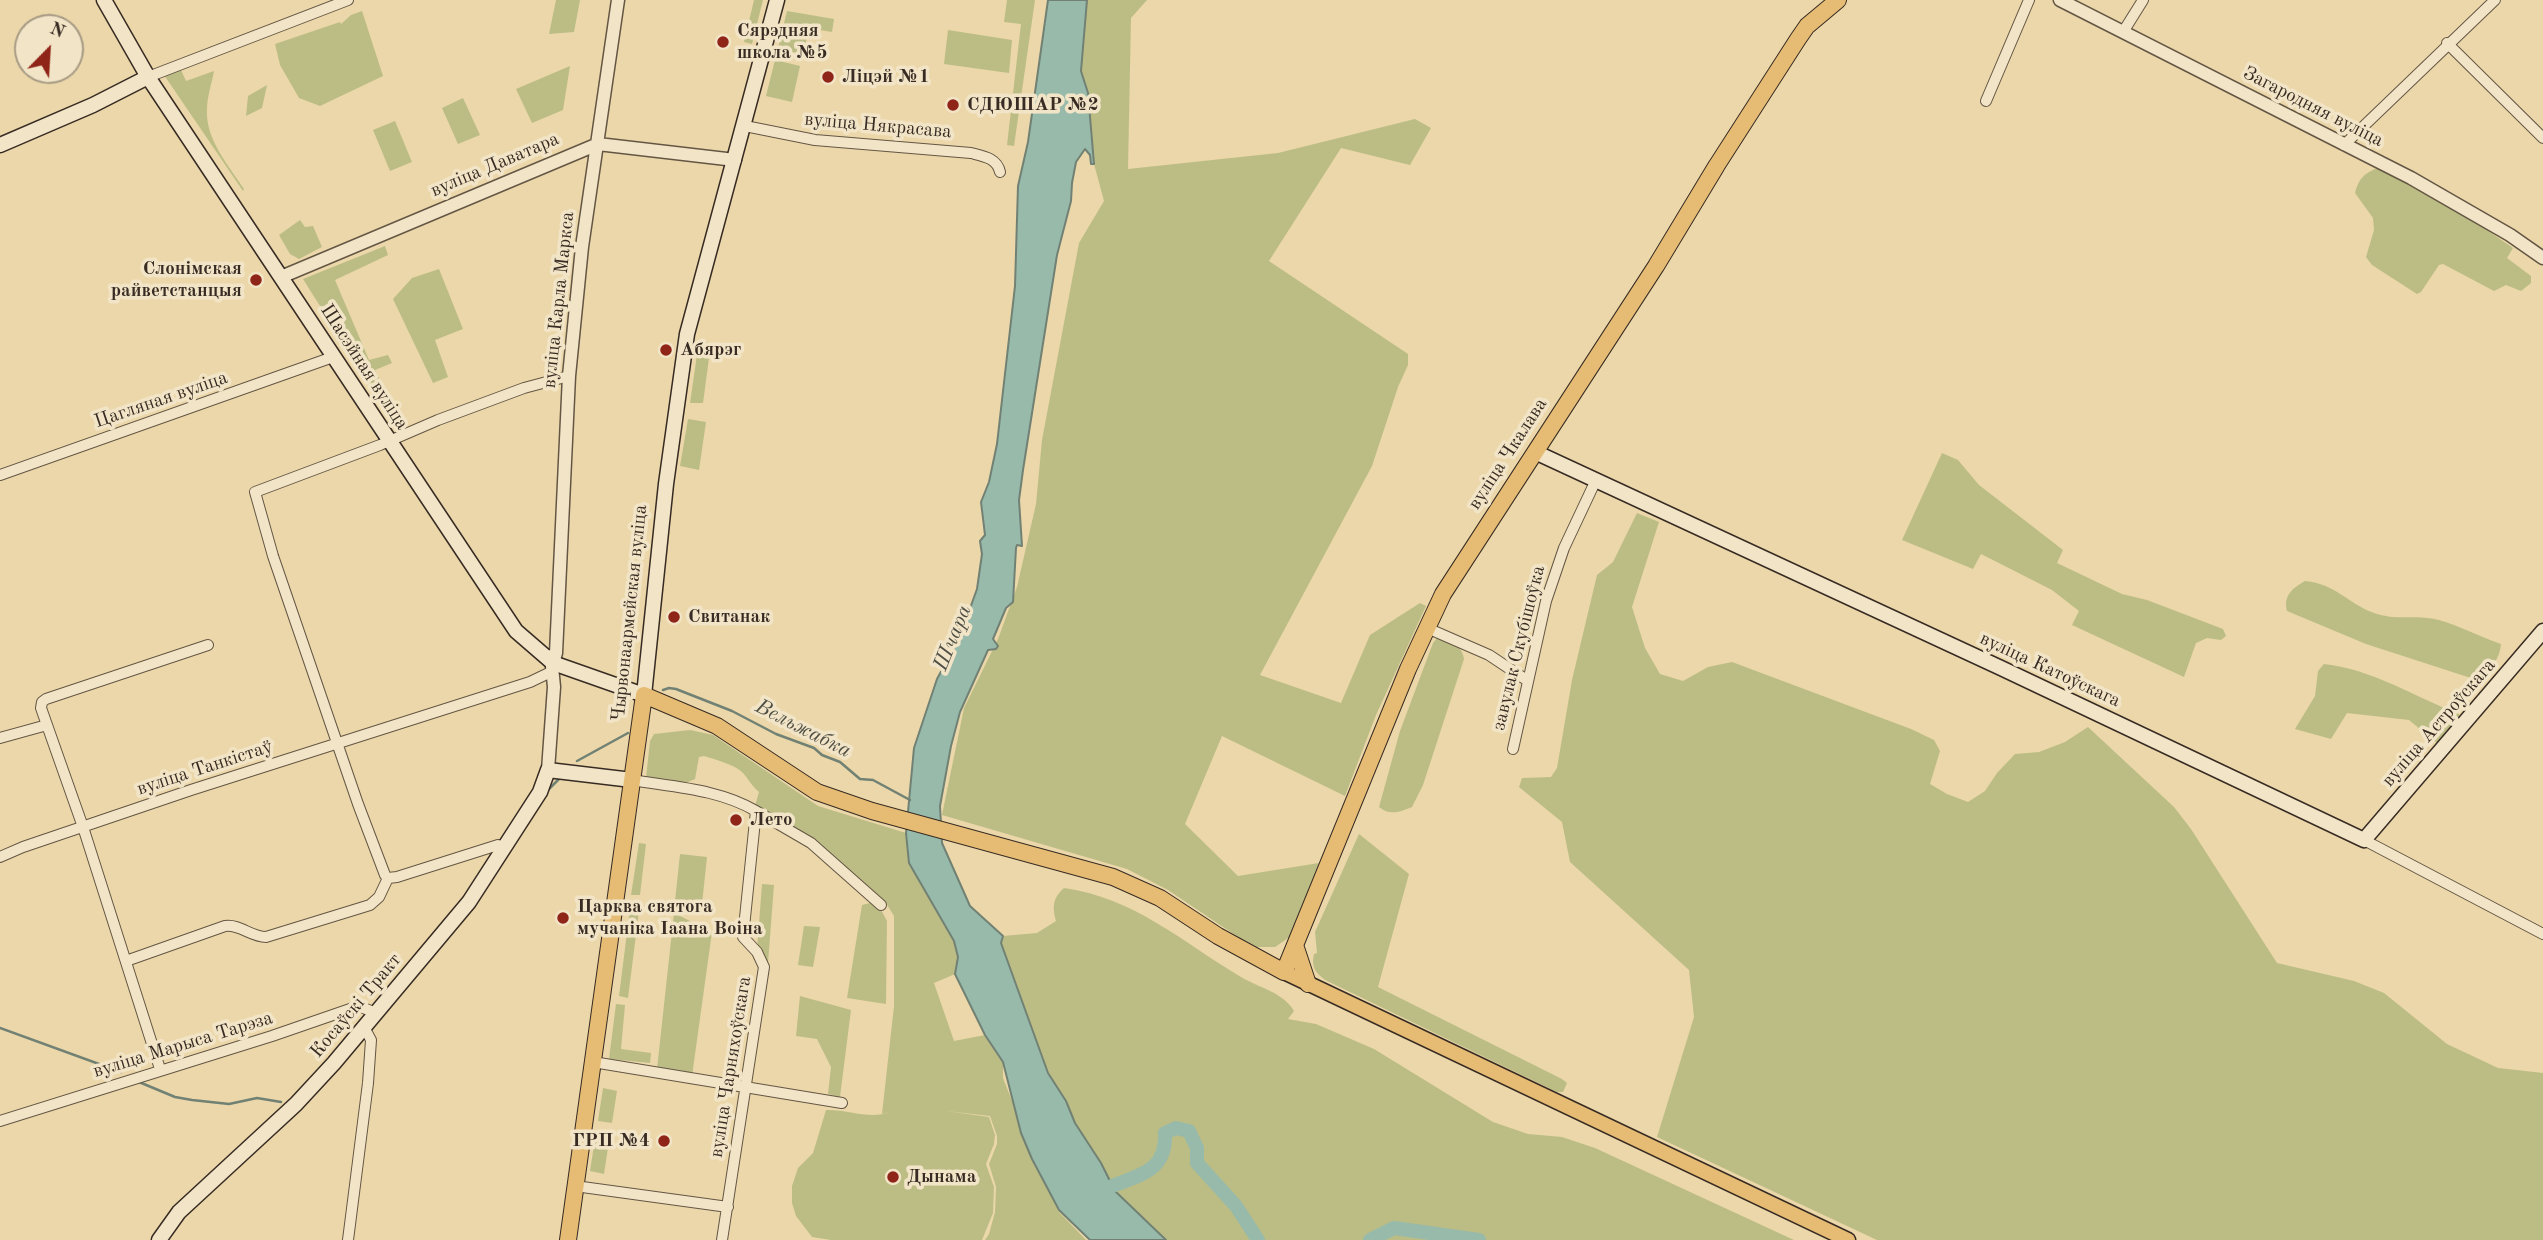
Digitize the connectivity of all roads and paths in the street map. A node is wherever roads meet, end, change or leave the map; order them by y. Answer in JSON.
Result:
{"nodes":[{"id":1,"x":104,"y":0,"type":"edge"},
{"id":2,"x":348,"y":0,"type":"edge"},
{"id":3,"x":618,"y":0,"type":"edge"},
{"id":4,"x":777,"y":0,"type":"edge"},
{"id":5,"x":1838,"y":0,"type":"edge"},
{"id":6,"x":2029,"y":0,"type":"edge"},
{"id":7,"x":2060,"y":0,"type":"edge"},
{"id":8,"x":2143,"y":0,"type":"edge"},
{"id":9,"x":2495,"y":0,"type":"edge"},
{"id":10,"x":2123,"y":32,"type":"junction"},
{"id":11,"x":2447,"y":43,"type":"junction"},
{"id":12,"x":148,"y":77,"type":"junction"},
{"id":13,"x":1986,"y":101,"type":"dead end"},
{"id":14,"x":745,"y":126,"type":"junction"},
{"id":15,"x":2543,"y":138,"type":"edge"},
{"id":16,"x":598,"y":144,"type":"junction"},
{"id":17,"x":0,"y":145,"type":"edge"},
{"id":18,"x":2344,"y":145,"type":"junction"},
{"id":19,"x":735,"y":160,"type":"junction"},
{"id":20,"x":1000,"y":172,"type":"dead end"},
{"id":21,"x":2543,"y":258,"type":"edge"},
{"id":22,"x":281,"y":277,"type":"junction"},
{"id":23,"x":333,"y":357,"type":"junction"},
{"id":24,"x":569,"y":376,"type":"junction"},
{"id":25,"x":388,"y":440,"type":"junction"},
{"id":26,"x":1535,"y":452,"type":"junction"},
{"id":27,"x":0,"y":475,"type":"edge"},
{"id":28,"x":1596,"y":480,"type":"junction"},
{"id":29,"x":1427,"y":628,"type":"junction"},
{"id":30,"x":2543,"y":631,"type":"edge"},
{"id":31,"x":208,"y":645,"type":"dead end"},
{"id":32,"x":553,"y":667,"type":"junction"},
{"id":33,"x":1528,"y":681,"type":"junction"},
{"id":34,"x":644,"y":695,"type":"junction"},
{"id":35,"x":47,"y":725,"type":"junction"},
{"id":36,"x":0,"y":738,"type":"edge"},
{"id":37,"x":339,"y":744,"type":"junction"},
{"id":38,"x":1513,"y":749,"type":"dead end"},
{"id":39,"x":548,"y":770,"type":"junction"},
{"id":40,"x":632,"y":780,"type":"junction"},
{"id":41,"x":756,"y":811,"type":"junction"},
{"id":42,"x":83,"y":827,"type":"junction"},
{"id":43,"x":2364,"y":840,"type":"junction"},
{"id":44,"x":23,"y":847,"type":"junction"},
{"id":45,"x":505,"y":847,"type":"junction"},
{"id":46,"x":0,"y":849,"type":"edge"},
{"id":47,"x":0,"y":857,"type":"edge"},
{"id":48,"x":388,"y":878,"type":"junction"},
{"id":49,"x":881,"y":905,"type":"dead end"},
{"id":50,"x":2543,"y":934,"type":"edge"},
{"id":51,"x":1295,"y":945,"type":"junction"},
{"id":52,"x":1255,"y":957,"type":"junction"},
{"id":53,"x":126,"y":961,"type":"junction"},
{"id":54,"x":1284,"y":972,"type":"junction"},
{"id":55,"x":1308,"y":984,"type":"junction"},
{"id":56,"x":376,"y":1013,"type":"junction"},
{"id":57,"x":364,"y":1027,"type":"junction"},
{"id":58,"x":593,"y":1062,"type":"junction"},
{"id":59,"x":160,"y":1069,"type":"junction"},
{"id":60,"x":744,"y":1087,"type":"junction"},
{"id":61,"x":842,"y":1103,"type":"dead end"},
{"id":62,"x":0,"y":1121,"type":"edge"},
{"id":63,"x":575,"y":1186,"type":"junction"},
{"id":64,"x":728,"y":1208,"type":"junction"},
{"id":65,"x":159,"y":1240,"type":"edge"},
{"id":66,"x":348,"y":1240,"type":"edge"},
{"id":67,"x":568,"y":1240,"type":"edge"},
{"id":68,"x":722,"y":1240,"type":"edge"},
{"id":69,"x":1848,"y":1240,"type":"edge"}],
"edges":[{"from":1,"to":12,"type":"main road","name":"Шасэйная вуліца"},
{"from":2,"to":12,"type":"street"},
{"from":3,"to":16,"type":"street","name":"вуліца Карла Маркса"},
{"from":4,"to":14,"type":"main road","name":"Чырвонаармейская вуліца"},
{"from":5,"to":26,"type":"highway","name":"вуліца Чкалава"},
{"from":6,"to":13,"type":"street"},
{"from":7,"to":10,"type":"street","name":"Загародняя вуліца"},
{"from":8,"to":10,"type":"street"},
{"from":9,"to":11,"type":"street"},
{"from":10,"to":18,"type":"street","name":"Загародняя вуліца"},
{"from":11,"to":15,"type":"street"},
{"from":11,"to":18,"type":"street"},
{"from":12,"to":17,"type":"main road"},
{"from":12,"to":22,"type":"main road","name":"Шасэйная вуліца"},
{"from":14,"to":19,"type":"main road","name":"Чырвонаармейская вуліца"},
{"from":14,"to":20,"type":"street","name":"вуліца Някрасава"},
{"from":16,"to":19,"type":"street","name":"вуліца Даватара"},
{"from":16,"to":22,"type":"street","name":"вуліца Даватара"},
{"from":16,"to":24,"type":"street","name":"вуліца Карла Маркса"},
{"from":18,"to":21,"type":"street","name":"Загародняя вуліца"},
{"from":19,"to":34,"type":"main road","name":"Чырвонаармейская вуліца"},
{"from":22,"to":23,"type":"main road","name":"Шасэйная вуліца"},
{"from":23,"to":25,"type":"main road","name":"Шасэйная вуліца"},
{"from":23,"to":27,"type":"street","name":"Цагляная вуліца"},
{"from":24,"to":25,"type":"street"},
{"from":24,"to":32,"type":"street","name":"вуліца Карла Маркса"},
{"from":25,"to":32,"type":"main road","name":"Шасэйная вуліца"},
{"from":25,"to":37,"type":"street"},
{"from":26,"to":28,"type":"main road","name":"вуліца Катоўскага"},
{"from":26,"to":29,"type":"highway","name":"вуліца Чкалава"},
{"from":28,"to":33,"type":"street","name":"завулак Скубішоўка"},
{"from":28,"to":43,"type":"main road","name":"вуліца Катоўскага"},
{"from":29,"to":33,"type":"street"},
{"from":29,"to":51,"type":"highway","name":"вуліца Чкалава"},
{"from":30,"to":43,"type":"main road","name":"вуліца Астроўскага"},
{"from":31,"to":35,"type":"street"},
{"from":32,"to":34,"type":"main road","name":"Шасэйная вуліца"},
{"from":32,"to":37,"type":"street","name":"вуліца Танкістаў"},
{"from":32,"to":39,"type":"street","name":"Косаўскі Тракт"},
{"from":33,"to":38,"type":"street","name":"завулак Скубішоўка"},
{"from":34,"to":40,"type":"highway","name":"Чырвонаармейская вуліца"},
{"from":34,"to":52,"type":"highway"},
{"from":35,"to":36,"type":"street"},
{"from":35,"to":42,"type":"street"},
{"from":37,"to":42,"type":"street","name":"вуліца Танкістаў"},
{"from":37,"to":48,"type":"street"},
{"from":39,"to":40,"type":"main road"},
{"from":39,"to":45,"type":"main road","name":"Косаўскі Тракт"},
{"from":40,"to":41,"type":"street"},
{"from":40,"to":58,"type":"highway","name":"Чырвонаармейская вуліца"},
{"from":41,"to":49,"type":"street"},
{"from":41,"to":60,"type":"street","name":"вуліца Чарняхоўскага"},
{"from":42,"to":44,"type":"street","name":"вуліца Танкістаў"},
{"from":42,"to":53,"type":"street"},
{"from":43,"to":50,"type":"street","name":"вуліца Катоўскага"},
{"from":44,"to":46,"type":"street","name":"вуліца Танкістаў"},
{"from":44,"to":47,"type":"street","name":"вуліца Танкістаў"},
{"from":45,"to":48,"type":"street"},
{"from":45,"to":56,"type":"main road","name":"Косаўскі Тракт"},
{"from":48,"to":53,"type":"street"},
{"from":51,"to":52,"type":"highway"},
{"from":51,"to":54,"type":"highway","name":"вуліца Чкалава"},
{"from":51,"to":55,"type":"highway"},
{"from":52,"to":54,"type":"highway"},
{"from":53,"to":59,"type":"street"},
{"from":54,"to":55,"type":"main road"},
{"from":55,"to":69,"type":"main road"},
{"from":56,"to":57,"type":"main road","name":"Косаўскі Тракт"},
{"from":56,"to":59,"type":"street","name":"вуліца Марыса Тарэза"},
{"from":57,"to":65,"type":"main road","name":"Косаўскі Тракт"},
{"from":57,"to":66,"type":"street"},
{"from":58,"to":60,"type":"street"},
{"from":58,"to":63,"type":"highway","name":"Чырвонаармейская вуліца"},
{"from":59,"to":62,"type":"street","name":"вуліца Марыса Тарэза"},
{"from":60,"to":61,"type":"street"},
{"from":60,"to":64,"type":"street","name":"вуліца Чарняхоўскага"},
{"from":63,"to":64,"type":"street"},
{"from":63,"to":67,"type":"highway","name":"Чырвонаармейская вуліца"},
{"from":64,"to":68,"type":"street","name":"вуліца Чарняхоўскага"}]}
